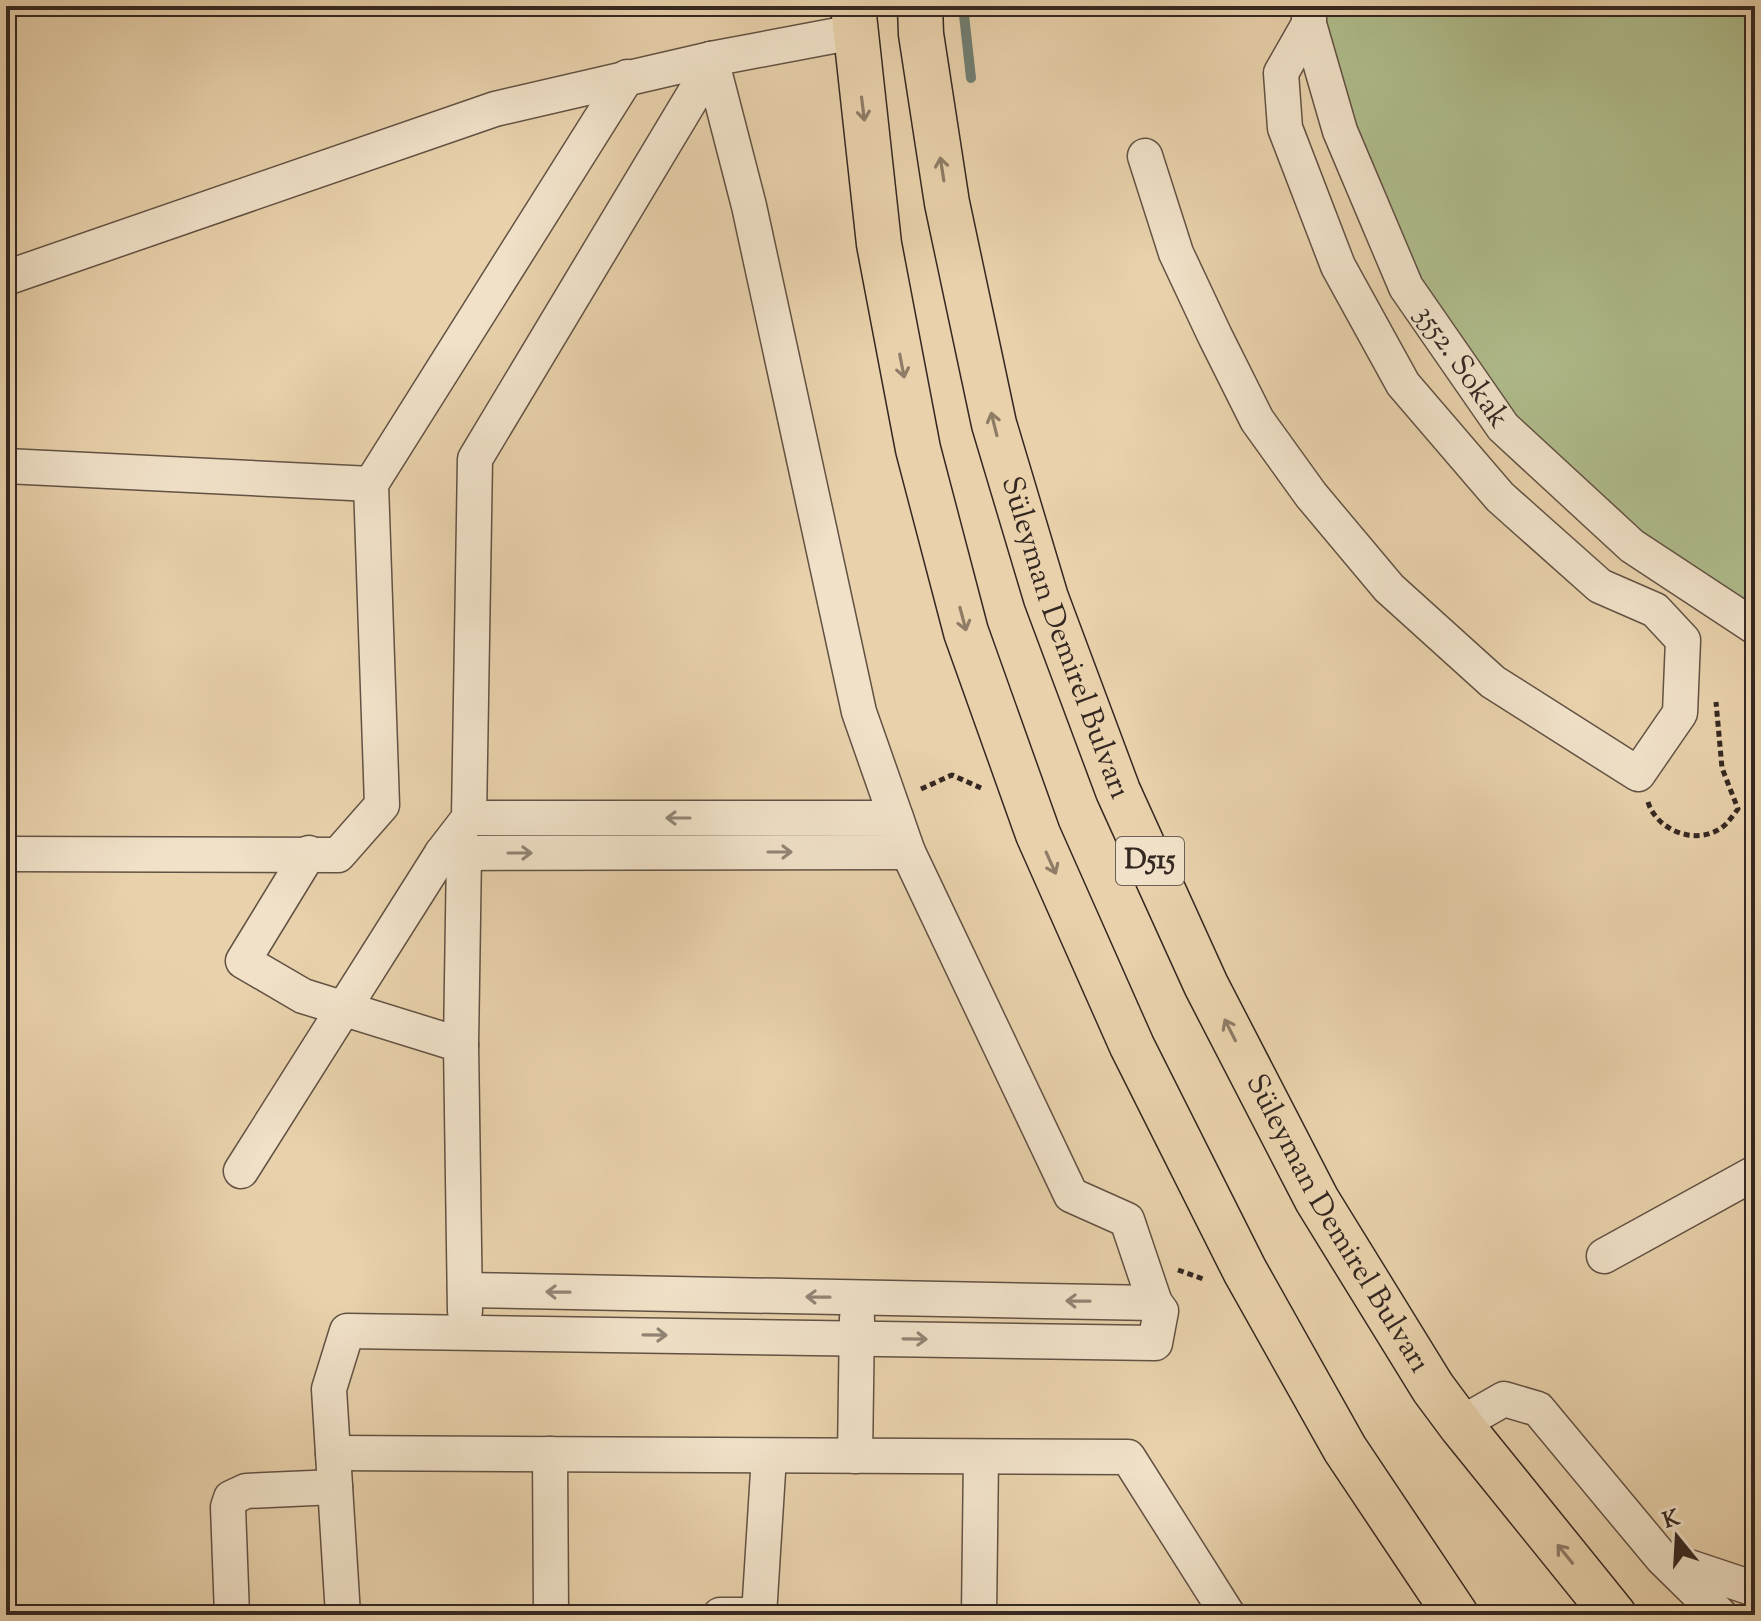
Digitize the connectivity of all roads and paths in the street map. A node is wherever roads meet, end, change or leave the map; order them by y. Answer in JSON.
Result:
{"nodes":[{"id":1,"x":920,"y":6,"type":"edge"},
{"id":2,"x":1309,"y":15,"type":"edge"},
{"id":3,"x":854,"y":19,"type":"edge"},
{"id":4,"x":711,"y":59,"type":"junction"},
{"id":5,"x":627,"y":77,"type":"junction"},
{"id":6,"x":1145,"y":156,"type":"dead end"},
{"id":7,"x":6,"y":278,"type":"edge"},
{"id":8,"x":6,"y":466,"type":"edge"},
{"id":9,"x":371,"y":484,"type":"junction"},
{"id":10,"x":1755,"y":627,"type":"edge"},
{"id":11,"x":1714,"y":691,"type":"dead end"},
{"id":12,"x":1638,"y":774,"type":"junction"},
{"id":13,"x":952,"y":775,"type":"dead end"},
{"id":14,"x":987,"y":789,"type":"dead end"},
{"id":15,"x":469,"y":818,"type":"junction"},
{"id":16,"x":896,"y":818,"type":"junction"},
{"id":17,"x":908,"y":852,"type":"junction"},
{"id":18,"x":309,"y":853,"type":"junction"},
{"id":19,"x":453,"y":853,"type":"junction"},
{"id":20,"x":6,"y":854,"type":"edge"},
{"id":21,"x":345,"y":1009,"type":"junction"},
{"id":22,"x":461,"y":1045,"type":"junction"},
{"id":23,"x":241,"y":1171,"type":"dead end"},
{"id":24,"x":1755,"y":1173,"type":"edge"},
{"id":25,"x":1604,"y":1256,"type":"dead end"},
{"id":26,"x":1169,"y":1267,"type":"dead end"},
{"id":27,"x":1212,"y":1282,"type":"dead end"},
{"id":28,"x":465,"y":1290,"type":"junction"},
{"id":29,"x":856,"y":1297,"type":"junction"},
{"id":30,"x":1155,"y":1303,"type":"junction"},
{"id":31,"x":465,"y":1332,"type":"junction"},
{"id":32,"x":858,"y":1338,"type":"junction"},
{"id":33,"x":1462,"y":1427,"type":"junction"},
{"id":34,"x":333,"y":1453,"type":"junction"},
{"id":35,"x":550,"y":1454,"type":"junction"},
{"id":36,"x":769,"y":1456,"type":"junction"},
{"id":37,"x":855,"y":1456,"type":"junction"},
{"id":38,"x":981,"y":1457,"type":"junction"},
{"id":39,"x":335,"y":1487,"type":"junction"},
{"id":40,"x":1662,"y":1558,"type":"junction"},
{"id":41,"x":1755,"y":1589,"type":"edge"},
{"id":42,"x":232,"y":1615,"type":"edge"},
{"id":43,"x":343,"y":1615,"type":"edge"},
{"id":44,"x":551,"y":1615,"type":"edge"},
{"id":45,"x":720,"y":1615,"type":"edge"},
{"id":46,"x":759,"y":1615,"type":"edge"},
{"id":47,"x":979,"y":1615,"type":"edge"},
{"id":48,"x":1228,"y":1615,"type":"edge"},
{"id":49,"x":1456,"y":1615,"type":"edge"},
{"id":50,"x":1614,"y":1615,"type":"edge"},
{"id":51,"x":1720,"y":1615,"type":"edge"}],
"edges":[{"from":33,"to":1,"type":"highway","name":"Süleyman Demirel Bulvarı","number":"D515","one_way":true},
{"from":2,"to":10,"type":"street","name":"3552. Sokak"},
{"from":2,"to":12,"type":"street"},
{"from":3,"to":4,"type":"street"},
{"from":3,"to":49,"type":"highway","one_way":true},
{"from":4,"to":5,"type":"street"},
{"from":4,"to":15,"type":"street"},
{"from":4,"to":16,"type":"street"},
{"from":5,"to":7,"type":"street"},
{"from":5,"to":9,"type":"street"},
{"from":6,"to":12,"type":"street"},
{"from":8,"to":9,"type":"street"},
{"from":9,"to":18,"type":"street"},
{"from":11,"to":12,"type":"path"},
{"from":13,"to":14,"type":"path"},
{"from":16,"to":15,"type":"street","one_way":true},
{"from":15,"to":19,"type":"street"},
{"from":16,"to":17,"type":"street"},
{"from":19,"to":17,"type":"street","one_way":true},
{"from":17,"to":30,"type":"street"},
{"from":18,"to":20,"type":"street"},
{"from":18,"to":21,"type":"street"},
{"from":19,"to":21,"type":"street"},
{"from":19,"to":22,"type":"street"},
{"from":21,"to":22,"type":"street"},
{"from":21,"to":23,"type":"street"},
{"from":22,"to":28,"type":"street"},
{"from":24,"to":25,"type":"street"},
{"from":26,"to":27,"type":"path"},
{"from":29,"to":28,"type":"street","one_way":true},
{"from":28,"to":31,"type":"street"},
{"from":30,"to":29,"type":"street","one_way":true},
{"from":29,"to":32,"type":"street"},
{"from":32,"to":30,"type":"street","one_way":true},
{"from":31,"to":32,"type":"street","one_way":true},
{"from":31,"to":34,"type":"street"},
{"from":32,"to":37,"type":"street"},
{"from":33,"to":40,"type":"street"},
{"from":50,"to":33,"type":"highway","name":"Süleyman Demirel Bulvarı","number":"D515","one_way":true},
{"from":34,"to":35,"type":"street"},
{"from":34,"to":39,"type":"street"},
{"from":35,"to":36,"type":"street"},
{"from":35,"to":44,"type":"street"},
{"from":36,"to":37,"type":"street"},
{"from":36,"to":46,"type":"street"},
{"from":37,"to":38,"type":"street"},
{"from":38,"to":47,"type":"street"},
{"from":38,"to":48,"type":"street"},
{"from":39,"to":42,"type":"street"},
{"from":39,"to":43,"type":"street"},
{"from":40,"to":41,"type":"street"},
{"from":40,"to":51,"type":"street"},
{"from":45,"to":46,"type":"street"}]}
